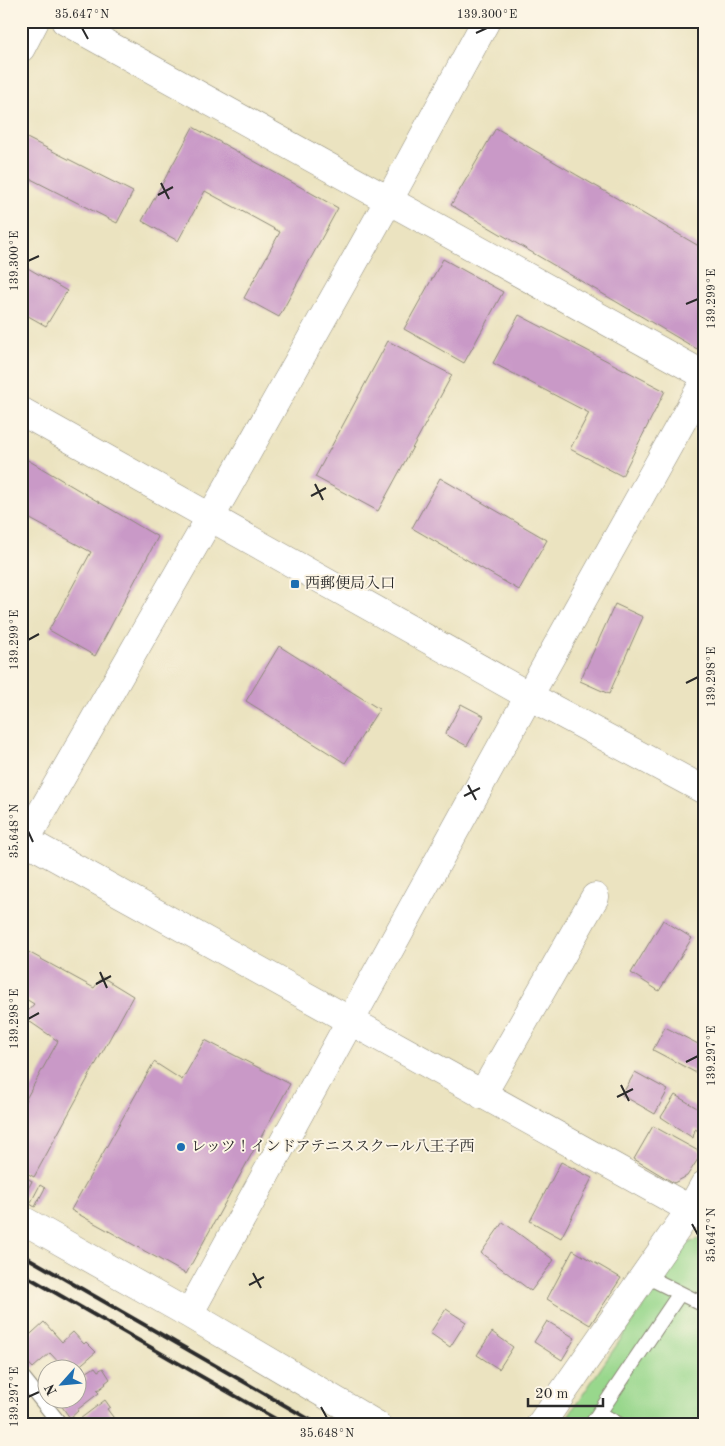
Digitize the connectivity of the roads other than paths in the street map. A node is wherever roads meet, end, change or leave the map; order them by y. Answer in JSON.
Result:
{"nodes":[{"id":1,"x":36,"y":21,"type":"edge"},
{"id":2,"x":65,"y":21,"type":"edge"},
{"id":3,"x":486,"y":21,"type":"edge"},
{"id":4,"x":21,"y":48,"type":"edge"},
{"id":5,"x":389,"y":200,"type":"junction"},
{"id":6,"x":704,"y":375,"type":"edge"},
{"id":7,"x":704,"y":382,"type":"edge"},
{"id":8,"x":21,"y":411,"type":"edge"},
{"id":9,"x":211,"y":517,"type":"junction"},
{"id":10,"x":529,"y":696,"type":"junction"},
{"id":11,"x":704,"y":790,"type":"edge"},
{"id":12,"x":23,"y":842,"type":"edge"},
{"id":13,"x":595,"y":897,"type":"dead end"},
{"id":14,"x":350,"y":1022,"type":"junction"},
{"id":15,"x":482,"y":1095,"type":"junction"},
{"id":16,"x":704,"y":1185,"type":"edge"},
{"id":17,"x":697,"y":1214,"type":"edge"},
{"id":18,"x":21,"y":1219,"type":"edge"},
{"id":19,"x":644,"y":1275,"type":"junction"},
{"id":20,"x":680,"y":1293,"type":"junction"},
{"id":21,"x":704,"y":1305,"type":"edge"},
{"id":22,"x":190,"y":1314,"type":"junction"},
{"id":23,"x":21,"y":1375,"type":"edge"},
{"id":24,"x":600,"y":1413,"type":"junction"},
{"id":25,"x":62,"y":1425,"type":"edge"},
{"id":26,"x":377,"y":1425,"type":"edge"},
{"id":27,"x":540,"y":1425,"type":"edge"},
{"id":28,"x":591,"y":1425,"type":"edge"},
{"id":29,"x":620,"y":1425,"type":"edge"}],
"edges":[{"from":1,"to":4,"type":"street"},
{"from":2,"to":5,"type":"street"},
{"from":3,"to":5,"type":"street"},
{"from":5,"to":6,"type":"street"},
{"from":5,"to":9,"type":"street"},
{"from":7,"to":10,"type":"street"},
{"from":8,"to":9,"type":"street"},
{"from":9,"to":10,"type":"street"},
{"from":9,"to":12,"type":"street"},
{"from":10,"to":11,"type":"street"},
{"from":10,"to":14,"type":"street"},
{"from":12,"to":14,"type":"street"},
{"from":13,"to":15,"type":"street"},
{"from":14,"to":15,"type":"street"},
{"from":14,"to":22,"type":"street"},
{"from":15,"to":17,"type":"street"},
{"from":16,"to":17,"type":"street"},
{"from":17,"to":19,"type":"street"},
{"from":18,"to":22,"type":"street"},
{"from":19,"to":20,"type":"lane"},
{"from":19,"to":27,"type":"street"},
{"from":20,"to":21,"type":"lane"},
{"from":20,"to":24,"type":"lane"},
{"from":22,"to":26,"type":"street"},
{"from":23,"to":25,"type":"lane"},
{"from":24,"to":28,"type":"lane"},
{"from":24,"to":29,"type":"lane"}]}
